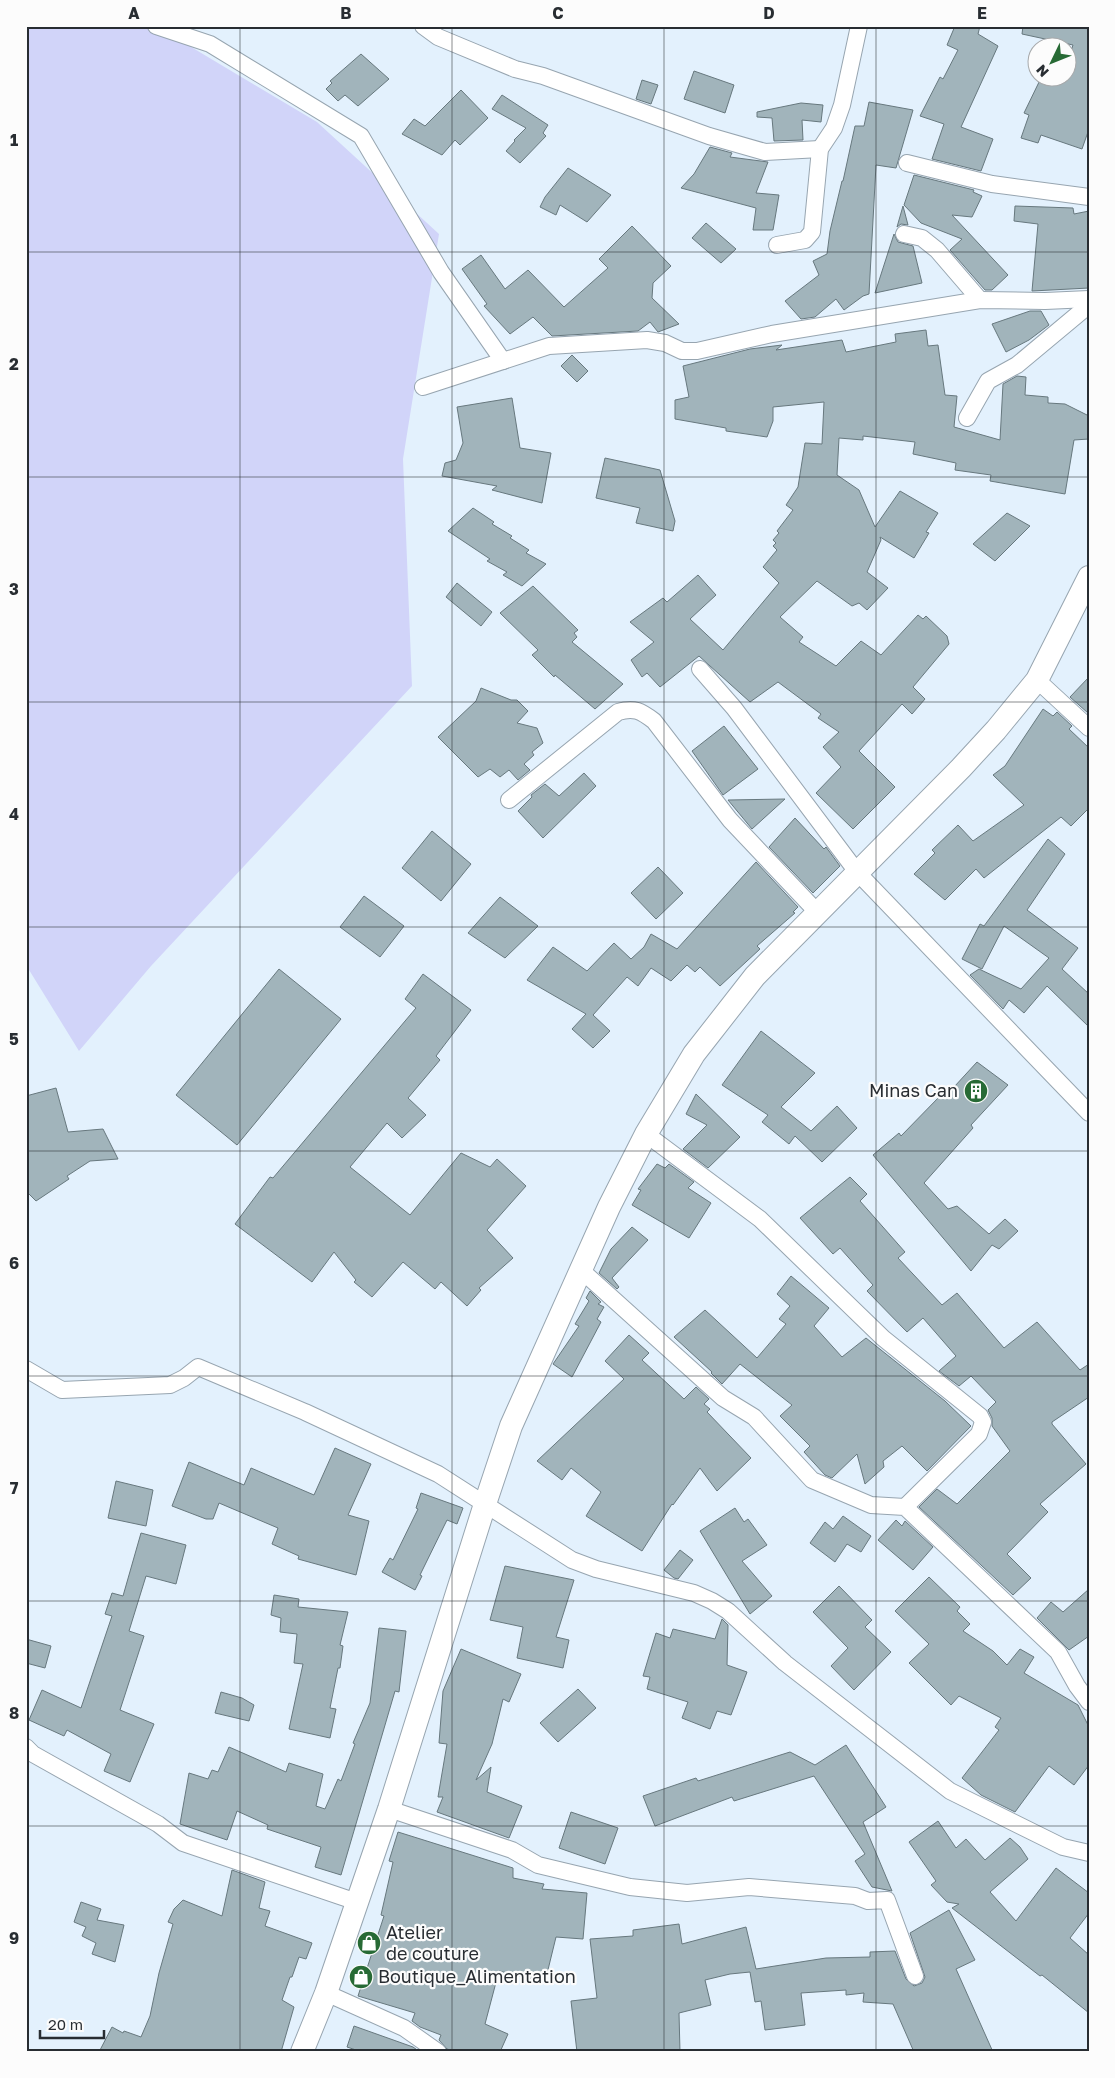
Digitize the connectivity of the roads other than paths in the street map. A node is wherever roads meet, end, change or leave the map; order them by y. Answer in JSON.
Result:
{"nodes":[{"id":1,"x":156,"y":26,"type":"edge"},
{"id":2,"x":423,"y":26,"type":"edge"},
{"id":3,"x":859,"y":26,"type":"edge"},
{"id":4,"x":820,"y":149,"type":"junction"},
{"id":5,"x":907,"y":163,"type":"dead end"},
{"id":6,"x":1089,"y":197,"type":"edge"},
{"id":7,"x":904,"y":234,"type":"dead end"},
{"id":8,"x":777,"y":245,"type":"dead end"},
{"id":9,"x":1089,"y":299,"type":"edge"},
{"id":10,"x":980,"y":300,"type":"junction"},
{"id":11,"x":1089,"y":305,"type":"edge"},
{"id":12,"x":503,"y":361,"type":"junction"},
{"id":13,"x":423,"y":387,"type":"dead end"},
{"id":14,"x":967,"y":418,"type":"dead end"},
{"id":15,"x":1089,"y":577,"type":"edge"},
{"id":16,"x":700,"y":669,"type":"dead end"},
{"id":17,"x":1037,"y":680,"type":"junction"},
{"id":18,"x":1089,"y":728,"type":"edge"},
{"id":19,"x":509,"y":800,"type":"dead end"},
{"id":20,"x":857,"y":872,"type":"junction"},
{"id":21,"x":818,"y":913,"type":"junction"},
{"id":22,"x":1089,"y":1113,"type":"edge"},
{"id":23,"x":646,"y":1134,"type":"junction"},
{"id":24,"x":581,"y":1270,"type":"junction"},
{"id":25,"x":26,"y":1369,"type":"edge"},
{"id":26,"x":485,"y":1504,"type":"junction"},
{"id":27,"x":905,"y":1507,"type":"junction"},
{"id":28,"x":1089,"y":1702,"type":"edge"},
{"id":29,"x":26,"y":1748,"type":"edge"},
{"id":30,"x":388,"y":1809,"type":"junction"},
{"id":31,"x":1089,"y":1853,"type":"edge"},
{"id":32,"x":357,"y":1902,"type":"junction"},
{"id":33,"x":915,"y":1976,"type":"dead end"},
{"id":34,"x":326,"y":1993,"type":"junction"},
{"id":35,"x":302,"y":2052,"type":"edge"},
{"id":36,"x":438,"y":2052,"type":"edge"}],
"edges":[{"from":1,"to":12,"type":"street"},
{"from":2,"to":4,"type":"street"},
{"from":3,"to":4,"type":"street"},
{"from":4,"to":8,"type":"street"},
{"from":5,"to":6,"type":"street"},
{"from":7,"to":10,"type":"street"},
{"from":9,"to":10,"type":"street"},
{"from":10,"to":12,"type":"street"},
{"from":11,"to":14,"type":"street"},
{"from":12,"to":13,"type":"street"},
{"from":15,"to":17,"type":"main road"},
{"from":16,"to":20,"type":"street"},
{"from":17,"to":18,"type":"street"},
{"from":17,"to":20,"type":"main road"},
{"from":19,"to":21,"type":"street"},
{"from":20,"to":21,"type":"main road"},
{"from":20,"to":22,"type":"street"},
{"from":21,"to":23,"type":"main road"},
{"from":23,"to":24,"type":"main road"},
{"from":23,"to":27,"type":"street"},
{"from":24,"to":26,"type":"main road"},
{"from":24,"to":27,"type":"street"},
{"from":25,"to":26,"type":"street"},
{"from":26,"to":30,"type":"main road"},
{"from":26,"to":31,"type":"street"},
{"from":27,"to":28,"type":"street"},
{"from":29,"to":32,"type":"street"},
{"from":30,"to":32,"type":"main road"},
{"from":30,"to":33,"type":"street"},
{"from":32,"to":34,"type":"main road"},
{"from":34,"to":35,"type":"main road"},
{"from":34,"to":36,"type":"street"}]}
